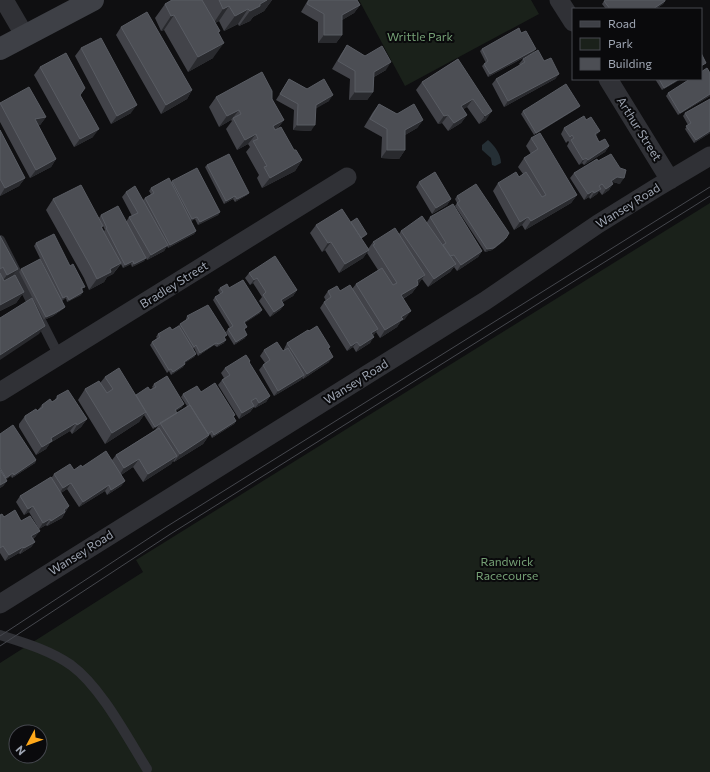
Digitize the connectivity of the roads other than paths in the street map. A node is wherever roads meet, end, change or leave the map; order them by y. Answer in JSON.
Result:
{"nodes":[{"id":1,"x":4,"y":0,"type":"edge"},
{"id":2,"x":93,"y":0,"type":"edge"},
{"id":3,"x":559,"y":0,"type":"edge"},
{"id":4,"x":572,"y":20,"type":"edge"},
{"id":5,"x":25,"y":36,"type":"junction"},
{"id":6,"x":0,"y":50,"type":"edge"},
{"id":7,"x":609,"y":80,"type":"edge"},
{"id":8,"x":710,"y":156,"type":"edge"},
{"id":9,"x":347,"y":177,"type":"dead end"},
{"id":10,"x":670,"y":180,"type":"junction"},
{"id":11,"x":0,"y":240,"type":"edge"},
{"id":12,"x":59,"y":356,"type":"junction"},
{"id":13,"x":0,"y":392,"type":"edge"},
{"id":14,"x":0,"y":604,"type":"edge"},
{"id":15,"x":0,"y":635,"type":"edge"},
{"id":16,"x":147,"y":769,"type":"dead end"}],
"edges":[{"from":1,"to":5,"type":"street"},
{"from":2,"to":5,"type":"street"},
{"from":3,"to":4,"type":"street"},
{"from":5,"to":6,"type":"street"},
{"from":7,"to":10,"type":"street","name":"Arthur Street"},
{"from":8,"to":10,"type":"street","name":"Wansey Road"},
{"from":9,"to":12,"type":"street","name":"Bradley Street"},
{"from":10,"to":14,"type":"street","name":"Wansey Road"},
{"from":11,"to":12,"type":"lane"},
{"from":12,"to":13,"type":"street","name":"Bradley Street"},
{"from":15,"to":16,"type":"lane"}]}
